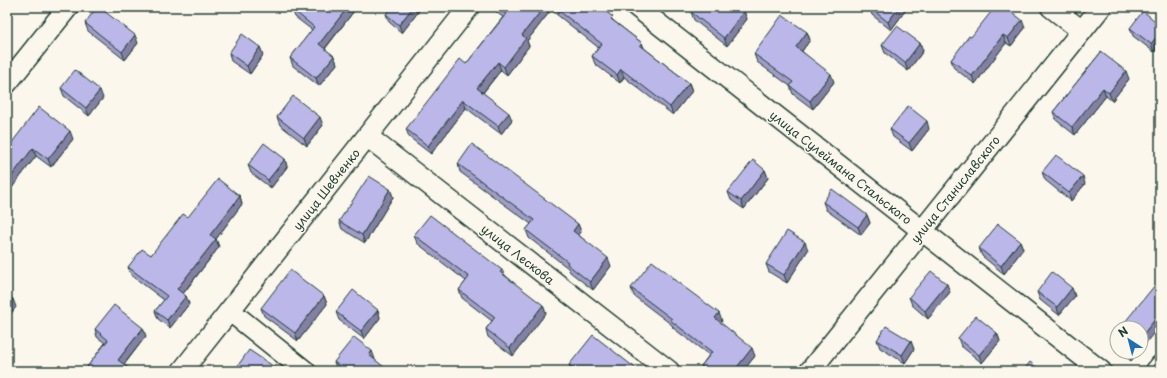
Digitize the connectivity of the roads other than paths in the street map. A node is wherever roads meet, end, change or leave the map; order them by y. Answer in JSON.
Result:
{"nodes":[{"id":1,"x":68,"y":7,"type":"edge"},
{"id":2,"x":469,"y":7,"type":"edge"},
{"id":3,"x":637,"y":7,"type":"edge"},
{"id":4,"x":1051,"y":7,"type":"edge"},
{"id":5,"x":1101,"y":7,"type":"edge"},
{"id":6,"x":1082,"y":31,"type":"junction"},
{"id":7,"x":7,"y":83,"type":"edge"},
{"id":8,"x":368,"y":137,"type":"junction"},
{"id":9,"x":921,"y":230,"type":"junction"},
{"id":10,"x":230,"y":311,"type":"junction"},
{"id":11,"x":1160,"y":366,"type":"edge"},
{"id":12,"x":182,"y":371,"type":"edge"},
{"id":13,"x":305,"y":371,"type":"edge"},
{"id":14,"x":669,"y":371,"type":"edge"},
{"id":15,"x":810,"y":371,"type":"edge"},
{"id":16,"x":1101,"y":371,"type":"edge"},
{"id":17,"x":1156,"y":371,"type":"edge"}],
"edges":[{"from":1,"to":7,"type":"street"},
{"from":2,"to":8,"type":"street","name":"улица Шевченко"},
{"from":3,"to":9,"type":"street","name":"улица Сулеймана Стальского"},
{"from":4,"to":6,"type":"street"},
{"from":5,"to":6,"type":"street","name":"улица Станиславского"},
{"from":6,"to":9,"type":"street","name":"улица Станиславского"},
{"from":8,"to":10,"type":"street","name":"улица Шевченко"},
{"from":8,"to":14,"type":"street","name":"улица Лескова"},
{"from":9,"to":15,"type":"street","name":"улица Станиславского"},
{"from":9,"to":16,"type":"street","name":"улица Сулеймана Стальского"},
{"from":10,"to":12,"type":"street","name":"улица Шевченко"},
{"from":10,"to":13,"type":"street"},
{"from":11,"to":17,"type":"street"}]}
